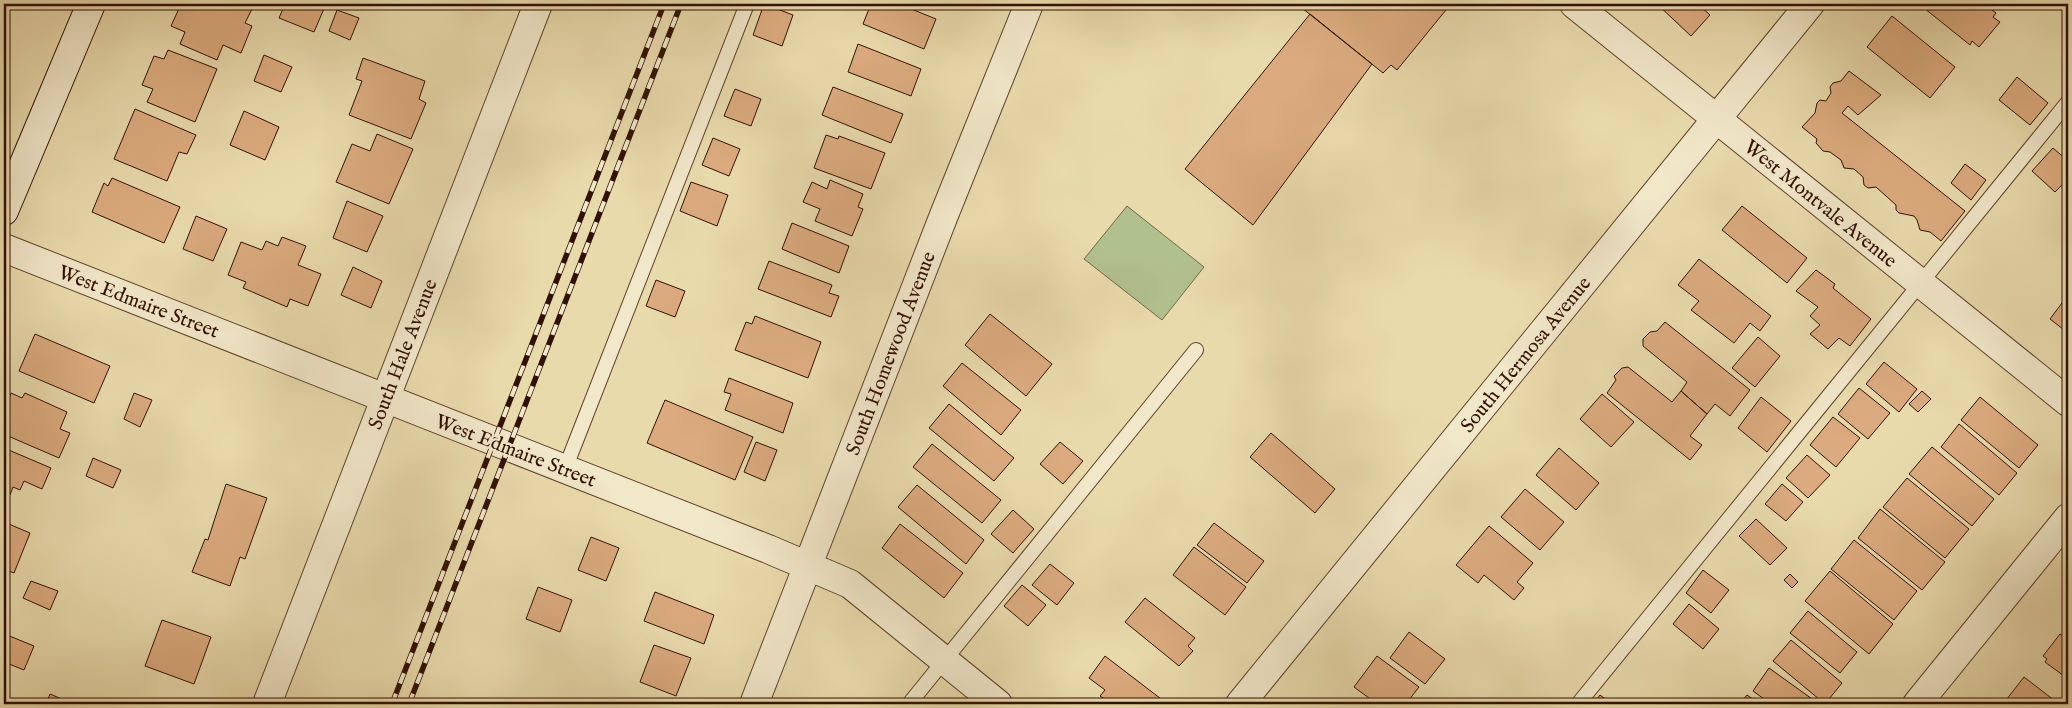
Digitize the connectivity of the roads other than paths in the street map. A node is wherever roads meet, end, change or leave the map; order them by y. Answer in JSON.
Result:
{"nodes":[{"id":1,"x":91,"y":4,"type":"edge"},
{"id":2,"x":538,"y":4,"type":"edge"},
{"id":3,"x":746,"y":4,"type":"edge"},
{"id":4,"x":1029,"y":4,"type":"edge"},
{"id":5,"x":1574,"y":4,"type":"edge"},
{"id":6,"x":1810,"y":4,"type":"edge"},
{"id":7,"x":2068,"y":102,"type":"edge"},
{"id":8,"x":1717,"y":118,"type":"junction"},
{"id":9,"x":4,"y":211,"type":"edge"},
{"id":10,"x":4,"y":248,"type":"edge"},
{"id":11,"x":1921,"y":283,"type":"junction"},
{"id":12,"x":1196,"y":350,"type":"dead end"},
{"id":13,"x":385,"y":398,"type":"junction"},
{"id":14,"x":2068,"y":402,"type":"edge"},
{"id":15,"x":565,"y":469,"type":"junction"},
{"id":16,"x":2068,"y":518,"type":"edge"},
{"id":17,"x":807,"y":564,"type":"junction"},
{"id":18,"x":944,"y":661,"type":"junction"},
{"id":19,"x":267,"y":704,"type":"edge"},
{"id":20,"x":754,"y":704,"type":"edge"},
{"id":21,"x":909,"y":704,"type":"edge"},
{"id":22,"x":998,"y":704,"type":"edge"},
{"id":23,"x":1240,"y":704,"type":"edge"},
{"id":24,"x":1578,"y":704,"type":"edge"},
{"id":25,"x":1916,"y":704,"type":"edge"}],
"edges":[{"from":1,"to":9,"type":"street"},
{"from":2,"to":13,"type":"street","name":"South Hale Avenue"},
{"from":3,"to":15,"type":"lane"},
{"from":4,"to":17,"type":"street","name":"South Homewood Avenue"},
{"from":5,"to":8,"type":"street","name":"West Montvale Avenue"},
{"from":6,"to":8,"type":"street","name":"South Hermosa Avenue"},
{"from":7,"to":11,"type":"lane"},
{"from":8,"to":11,"type":"street","name":"West Montvale Avenue"},
{"from":8,"to":23,"type":"street","name":"South Hermosa Avenue"},
{"from":10,"to":13,"type":"street","name":"West Edmaire Street"},
{"from":11,"to":14,"type":"street","name":"West Montvale Avenue"},
{"from":11,"to":24,"type":"lane"},
{"from":12,"to":18,"type":"lane"},
{"from":13,"to":15,"type":"street","name":"West Edmaire Street"},
{"from":13,"to":19,"type":"street","name":"South Hale Avenue"},
{"from":15,"to":17,"type":"street","name":"West Edmaire Street"},
{"from":16,"to":25,"type":"street"},
{"from":17,"to":18,"type":"street","name":"West Edmaire Street"},
{"from":17,"to":20,"type":"street","name":"South Homewood Avenue"},
{"from":18,"to":21,"type":"lane"},
{"from":18,"to":22,"type":"street","name":"West Edmaire Street"}]}
